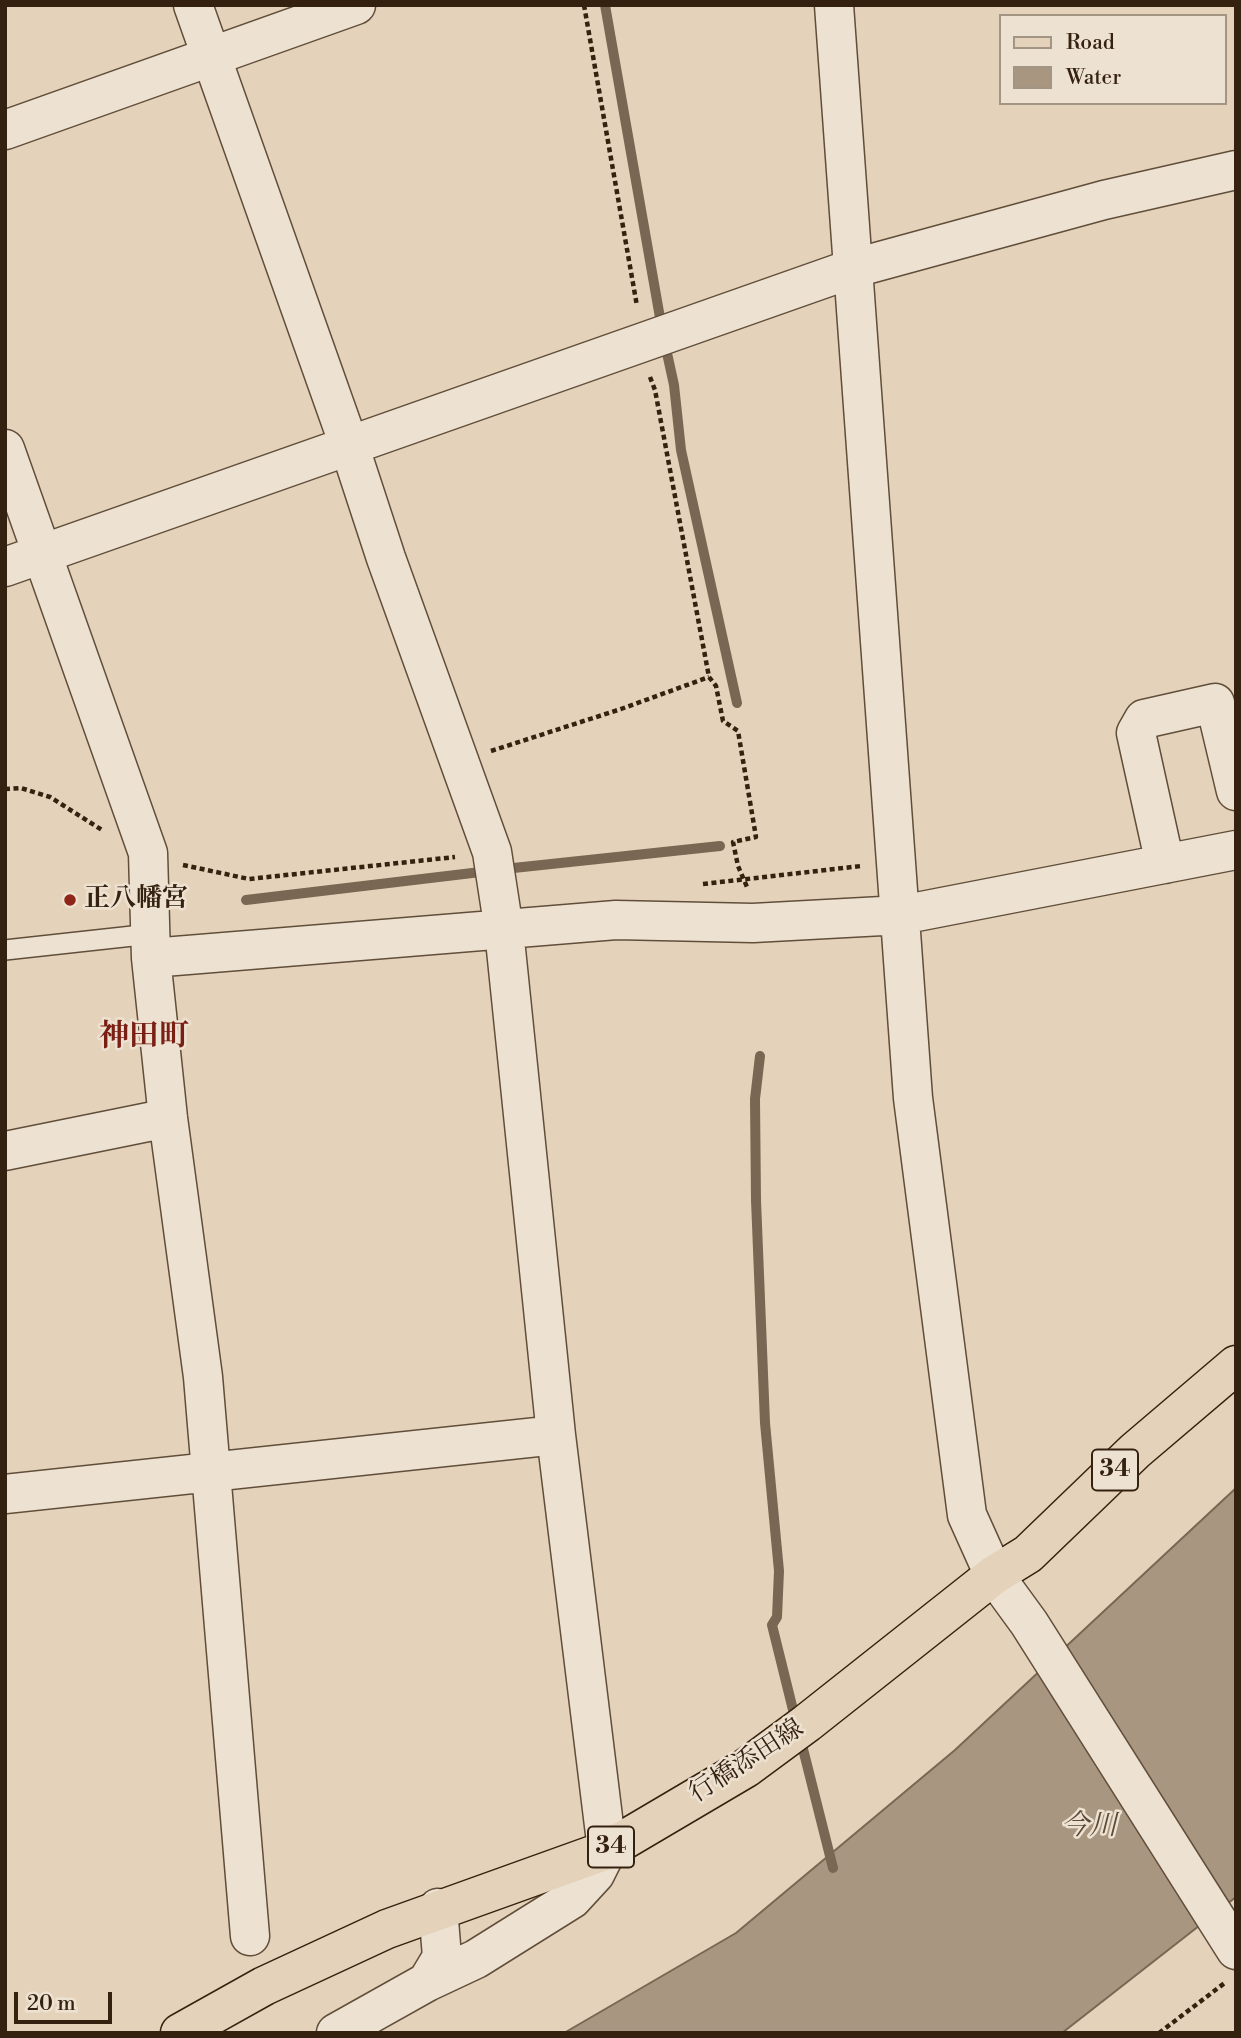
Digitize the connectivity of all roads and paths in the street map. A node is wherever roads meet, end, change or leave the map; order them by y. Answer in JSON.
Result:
{"nodes":[{"id":1,"x":193,"y":5,"type":"edge"},
{"id":2,"x":356,"y":5,"type":"edge"},
{"id":3,"x":584,"y":5,"type":"edge"},
{"id":4,"x":834,"y":5,"type":"edge"},
{"id":5,"x":212,"y":58,"type":"junction"},
{"id":6,"x":5,"y":130,"type":"edge"},
{"id":7,"x":1236,"y":170,"type":"edge"},
{"id":8,"x":851,"y":269,"type":"junction"},
{"id":9,"x":642,"y":340,"type":"junction"},
{"id":10,"x":349,"y":445,"type":"junction"},
{"id":11,"x":5,"y":449,"type":"edge"},
{"id":12,"x":42,"y":554,"type":"junction"},
{"id":13,"x":5,"y":567,"type":"edge"},
{"id":14,"x":709,"y":677,"type":"junction"},
{"id":15,"x":460,"y":760,"type":"junction"},
{"id":16,"x":5,"y":789,"type":"edge"},
{"id":17,"x":1236,"y":791,"type":"edge"},
{"id":18,"x":1236,"y":850,"type":"edge"},
{"id":19,"x":492,"y":852,"type":"junction"},
{"id":20,"x":148,"y":853,"type":"junction"},
{"id":21,"x":1165,"y":864,"type":"junction"},
{"id":22,"x":901,"y":915,"type":"junction"},
{"id":23,"x":753,"y":923,"type":"junction"},
{"id":24,"x":504,"y":930,"type":"junction"},
{"id":25,"x":151,"y":946,"type":"junction"},
{"id":26,"x":5,"y":950,"type":"edge"},
{"id":27,"x":168,"y":1118,"type":"junction"},
{"id":28,"x":5,"y":1150,"type":"edge"},
{"id":29,"x":1236,"y":1365,"type":"edge"},
{"id":30,"x":556,"y":1435,"type":"junction"},
{"id":31,"x":209,"y":1472,"type":"junction"},
{"id":32,"x":5,"y":1494,"type":"edge"},
{"id":33,"x":994,"y":1575,"type":"junction"},
{"id":34,"x":607,"y":1850,"type":"junction"},
{"id":35,"x":438,"y":1908,"type":"junction"},
{"id":36,"x":250,"y":1936,"type":"dead end"},
{"id":37,"x":1236,"y":1951,"type":"edge"},
{"id":38,"x":1236,"y":1975,"type":"edge"},
{"id":39,"x":427,"y":1982,"type":"junction"},
{"id":40,"x":180,"y":2033,"type":"edge"},
{"id":41,"x":336,"y":2033,"type":"edge"},
{"id":42,"x":1160,"y":2033,"type":"edge"}],
"edges":[{"from":1,"to":5,"type":"street"},
{"from":2,"to":5,"type":"street"},
{"from":3,"to":9,"type":"path"},
{"from":4,"to":8,"type":"street"},
{"from":5,"to":6,"type":"street"},
{"from":5,"to":10,"type":"street"},
{"from":7,"to":8,"type":"street"},
{"from":8,"to":9,"type":"street"},
{"from":8,"to":22,"type":"street"},
{"from":9,"to":10,"type":"street"},
{"from":9,"to":14,"type":"path"},
{"from":10,"to":12,"type":"street"},
{"from":10,"to":15,"type":"street"},
{"from":11,"to":12,"type":"street"},
{"from":12,"to":13,"type":"street"},
{"from":12,"to":20,"type":"street"},
{"from":14,"to":15,"type":"path"},
{"from":14,"to":23,"type":"path"},
{"from":15,"to":19,"type":"street"},
{"from":16,"to":20,"type":"path"},
{"from":17,"to":21,"type":"street"},
{"from":18,"to":21,"type":"street"},
{"from":19,"to":20,"type":"path"},
{"from":19,"to":24,"type":"street"},
{"from":20,"to":25,"type":"street"},
{"from":21,"to":22,"type":"street"},
{"from":22,"to":23,"type":"street"},
{"from":22,"to":33,"type":"street"},
{"from":23,"to":24,"type":"street"},
{"from":24,"to":25,"type":"street"},
{"from":24,"to":30,"type":"street"},
{"from":25,"to":26,"type":"lane"},
{"from":25,"to":27,"type":"street"},
{"from":27,"to":28,"type":"street"},
{"from":27,"to":31,"type":"street"},
{"from":29,"to":33,"type":"main road","name":"行橋添田線","number":"34"},
{"from":30,"to":31,"type":"street"},
{"from":30,"to":34,"type":"street"},
{"from":31,"to":32,"type":"street"},
{"from":31,"to":36,"type":"street"},
{"from":33,"to":34,"type":"main road","name":"行橋添田線","number":"34"},
{"from":33,"to":37,"type":"street"},
{"from":34,"to":35,"type":"main road","name":"行橋添田線","number":"34"},
{"from":34,"to":39,"type":"street"},
{"from":35,"to":39,"type":"street"},
{"from":35,"to":40,"type":"main road","name":"行橋添田線","number":"34"},
{"from":38,"to":42,"type":"path"},
{"from":39,"to":41,"type":"street"}]}
